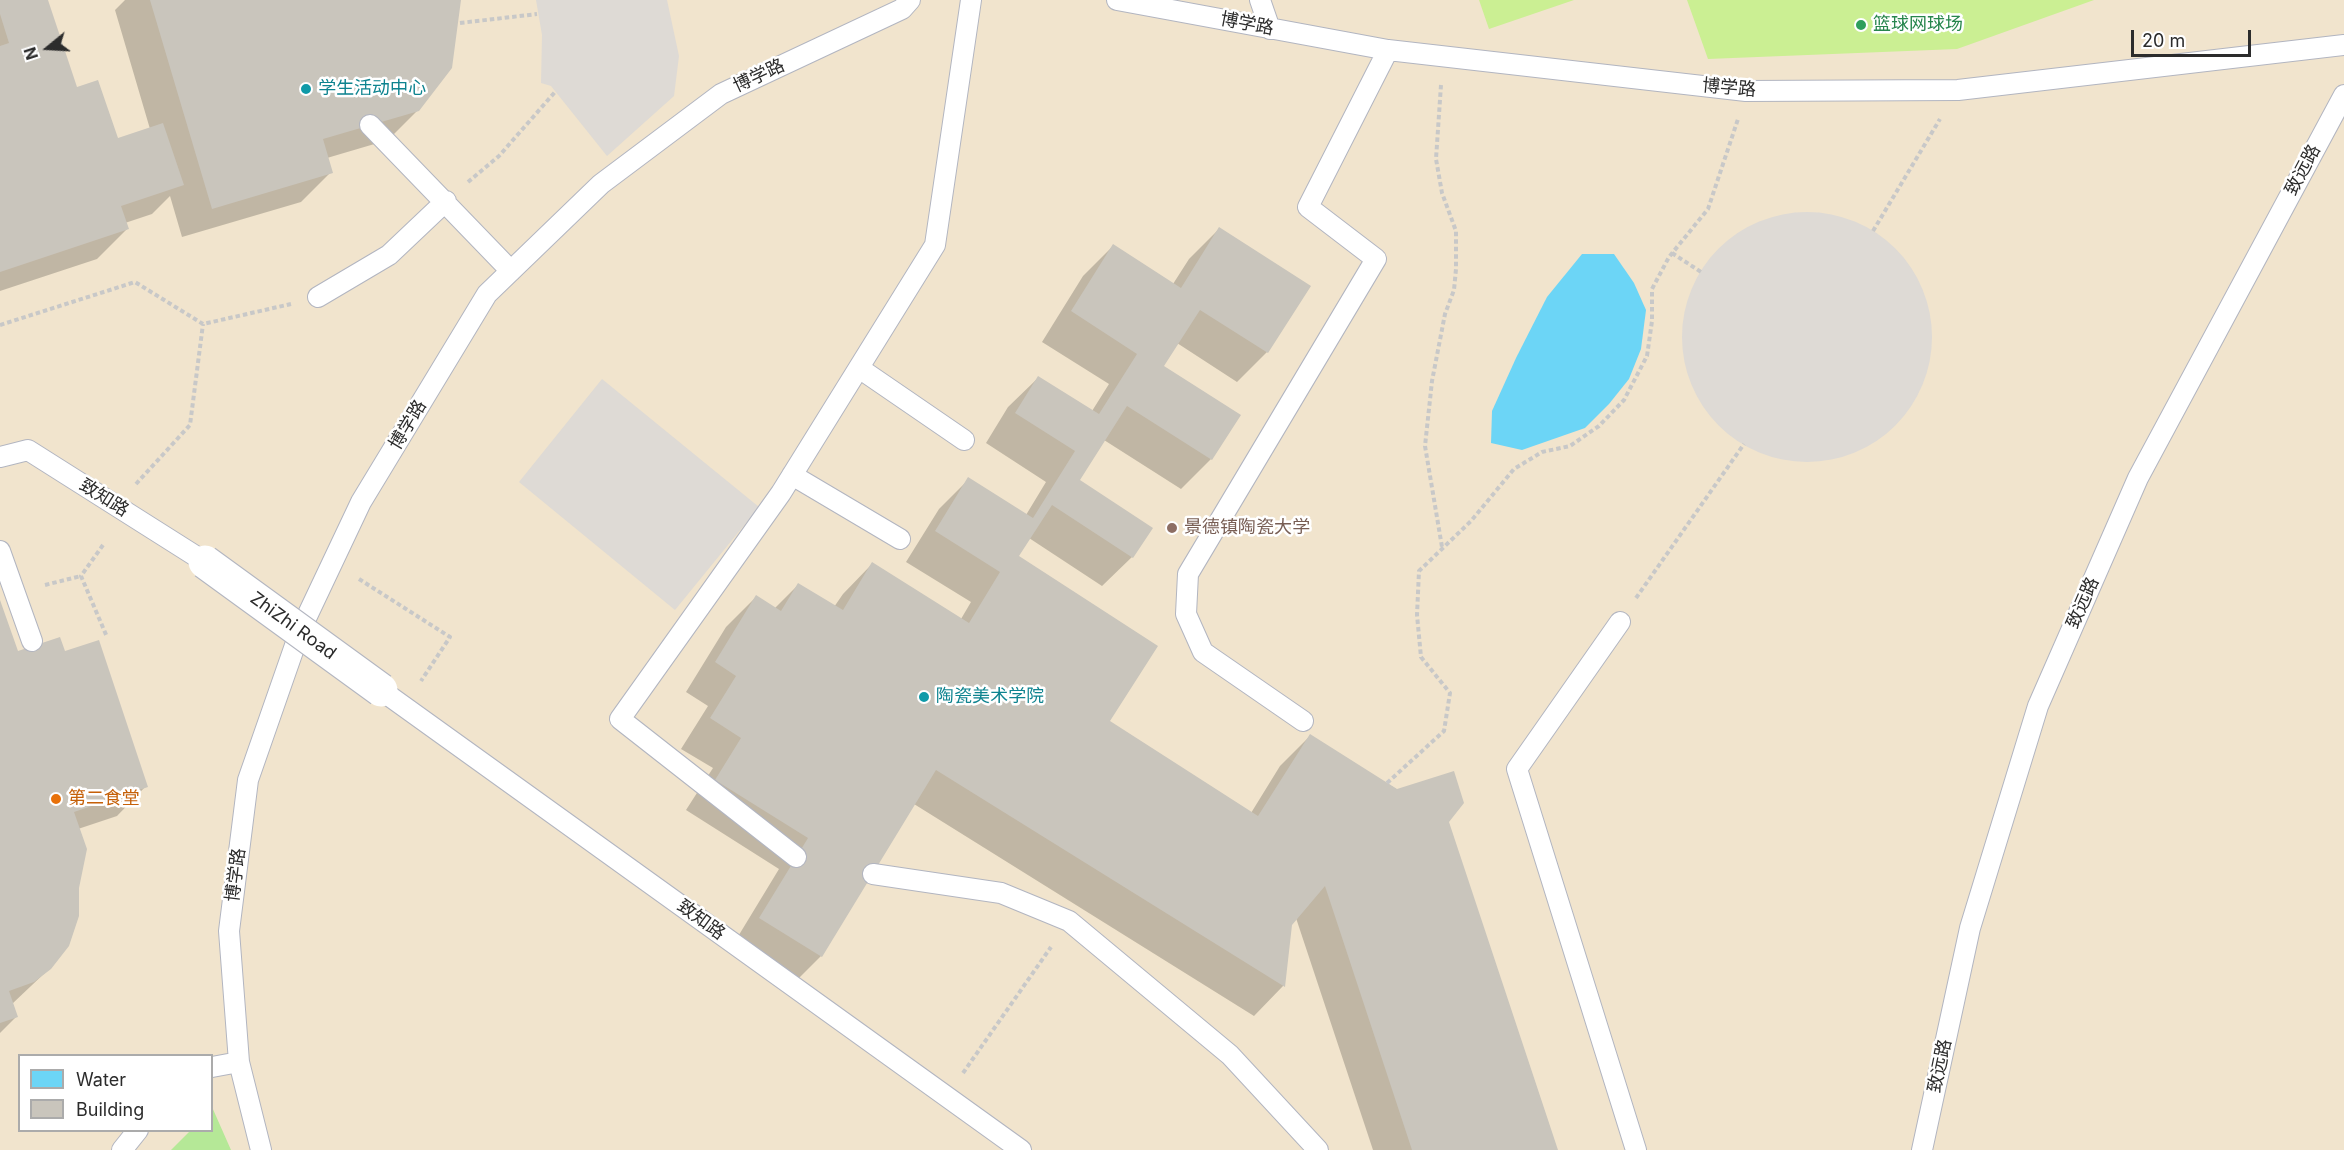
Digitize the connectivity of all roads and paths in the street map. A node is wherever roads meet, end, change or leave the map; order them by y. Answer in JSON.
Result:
{"nodes":[{"id":1,"x":910,"y":0,"type":"edge"},
{"id":2,"x":971,"y":0,"type":"edge"},
{"id":3,"x":1117,"y":0,"type":"edge"},
{"id":4,"x":1260,"y":0,"type":"edge"},
{"id":5,"x":537,"y":14,"type":"dead end"},
{"id":6,"x":460,"y":23,"type":"dead end"},
{"id":7,"x":1270,"y":29,"type":"junction"},
{"id":8,"x":2344,"y":45,"type":"edge"},
{"id":9,"x":1388,"y":50,"type":"junction"},
{"id":10,"x":1444,"y":56,"type":"junction"},
{"id":11,"x":1958,"y":90,"type":"junction"},
{"id":12,"x":555,"y":92,"type":"dead end"},
{"id":13,"x":1746,"y":92,"type":"junction"},
{"id":14,"x":2344,"y":95,"type":"edge"},
{"id":15,"x":370,"y":125,"type":"dead end"},
{"id":16,"x":446,"y":201,"type":"junction"},
{"id":17,"x":1873,"y":231,"type":"dead end"},
{"id":18,"x":1672,"y":253,"type":"junction"},
{"id":19,"x":511,"y":271,"type":"junction"},
{"id":20,"x":1701,"y":272,"type":"dead end"},
{"id":21,"x":318,"y":297,"type":"joint"},
{"id":22,"x":203,"y":324,"type":"junction"},
{"id":23,"x":0,"y":325,"type":"edge"},
{"id":24,"x":859,"y":368,"type":"junction"},
{"id":25,"x":964,"y":440,"type":"dead end"},
{"id":26,"x":1744,"y":444,"type":"dead end"},
{"id":27,"x":0,"y":457,"type":"edge"},
{"id":28,"x":792,"y":475,"type":"junction"},
{"id":29,"x":116,"y":505,"type":"junction"},
{"id":30,"x":900,"y":539,"type":"dead end"},
{"id":31,"x":103,"y":545,"type":"dead end"},
{"id":32,"x":1443,"y":548,"type":"junction"},
{"id":33,"x":0,"y":550,"type":"edge"},
{"id":34,"x":205,"y":561,"type":"joint"},
{"id":35,"x":333,"y":562,"type":"junction"},
{"id":36,"x":81,"y":576,"type":"junction"},
{"id":37,"x":15,"y":593,"type":"junction"},
{"id":38,"x":1620,"y":622,"type":"joint"},
{"id":39,"x":300,"y":631,"type":"junction"},
{"id":40,"x":107,"y":637,"type":"dead end"},
{"id":41,"x":32,"y":641,"type":"dead end"},
{"id":42,"x":392,"y":698,"type":"junction"},
{"id":43,"x":1303,"y":721,"type":"dead end"},
{"id":44,"x":1387,"y":783,"type":"dead end"},
{"id":45,"x":796,"y":857,"type":"dead end"},
{"id":46,"x":873,"y":874,"type":"dead end"},
{"id":47,"x":1069,"y":921,"type":"junction"},
{"id":48,"x":239,"y":1062,"type":"junction"},
{"id":49,"x":213,"y":1067,"type":"edge"},
{"id":50,"x":946,"y":1097,"type":"junction"},
{"id":51,"x":137,"y":1132,"type":"edge"},
{"id":52,"x":122,"y":1150,"type":"edge"},
{"id":53,"x":261,"y":1150,"type":"edge"},
{"id":54,"x":1021,"y":1150,"type":"edge"},
{"id":55,"x":1318,"y":1150,"type":"edge"},
{"id":56,"x":1636,"y":1150,"type":"edge"},
{"id":57,"x":1922,"y":1150,"type":"edge"}],
"edges":[{"from":1,"to":19,"type":"lane","name":"博学路"},
{"from":2,"to":24,"type":"lane"},
{"from":3,"to":7,"type":"lane","name":"博学路"},
{"from":4,"to":7,"type":"lane"},
{"from":5,"to":6,"type":"path"},
{"from":7,"to":9,"type":"lane","name":"博学路"},
{"from":8,"to":11,"type":"lane","name":"博学路"},
{"from":9,"to":10,"type":"lane","name":"博学路"},
{"from":9,"to":43,"type":"lane"},
{"from":10,"to":13,"type":"lane","name":"博学路"},
{"from":10,"to":32,"type":"path"},
{"from":11,"to":13,"type":"lane","name":"博学路"},
{"from":11,"to":17,"type":"path"},
{"from":12,"to":16,"type":"path"},
{"from":13,"to":18,"type":"path"},
{"from":14,"to":57,"type":"lane","name":"致远路"},
{"from":15,"to":16,"type":"lane"},
{"from":16,"to":19,"type":"lane"},
{"from":16,"to":21,"type":"lane"},
{"from":18,"to":20,"type":"path"},
{"from":18,"to":32,"type":"path"},
{"from":19,"to":35,"type":"lane","name":"博学路"},
{"from":21,"to":22,"type":"path"},
{"from":22,"to":23,"type":"path"},
{"from":22,"to":29,"type":"path"},
{"from":24,"to":25,"type":"lane"},
{"from":24,"to":28,"type":"lane"},
{"from":26,"to":38,"type":"path"},
{"from":27,"to":29,"type":"lane","name":"致知路"},
{"from":28,"to":30,"type":"lane"},
{"from":28,"to":45,"type":"lane"},
{"from":29,"to":34,"type":"lane","name":"致知路"},
{"from":31,"to":36,"type":"path"},
{"from":32,"to":44,"type":"path"},
{"from":33,"to":37,"type":"lane"},
{"from":34,"to":39,"type":"street","name":"ZhiZhi Road","bridge":true},
{"from":35,"to":39,"type":"lane","name":"博学路"},
{"from":35,"to":42,"type":"path"},
{"from":36,"to":37,"type":"path"},
{"from":36,"to":40,"type":"path"},
{"from":37,"to":41,"type":"lane"},
{"from":38,"to":56,"type":"lane"},
{"from":39,"to":42,"type":"street","name":"ZhiZhi Road","bridge":true},
{"from":39,"to":48,"type":"lane","name":"博学路"},
{"from":42,"to":50,"type":"lane","name":"致知路"},
{"from":46,"to":47,"type":"lane"},
{"from":47,"to":50,"type":"path"},
{"from":47,"to":55,"type":"lane"},
{"from":48,"to":49,"type":"lane"},
{"from":48,"to":53,"type":"lane","name":"博学路"},
{"from":50,"to":54,"type":"lane","name":"致知路"},
{"from":51,"to":52,"type":"lane"}]}
